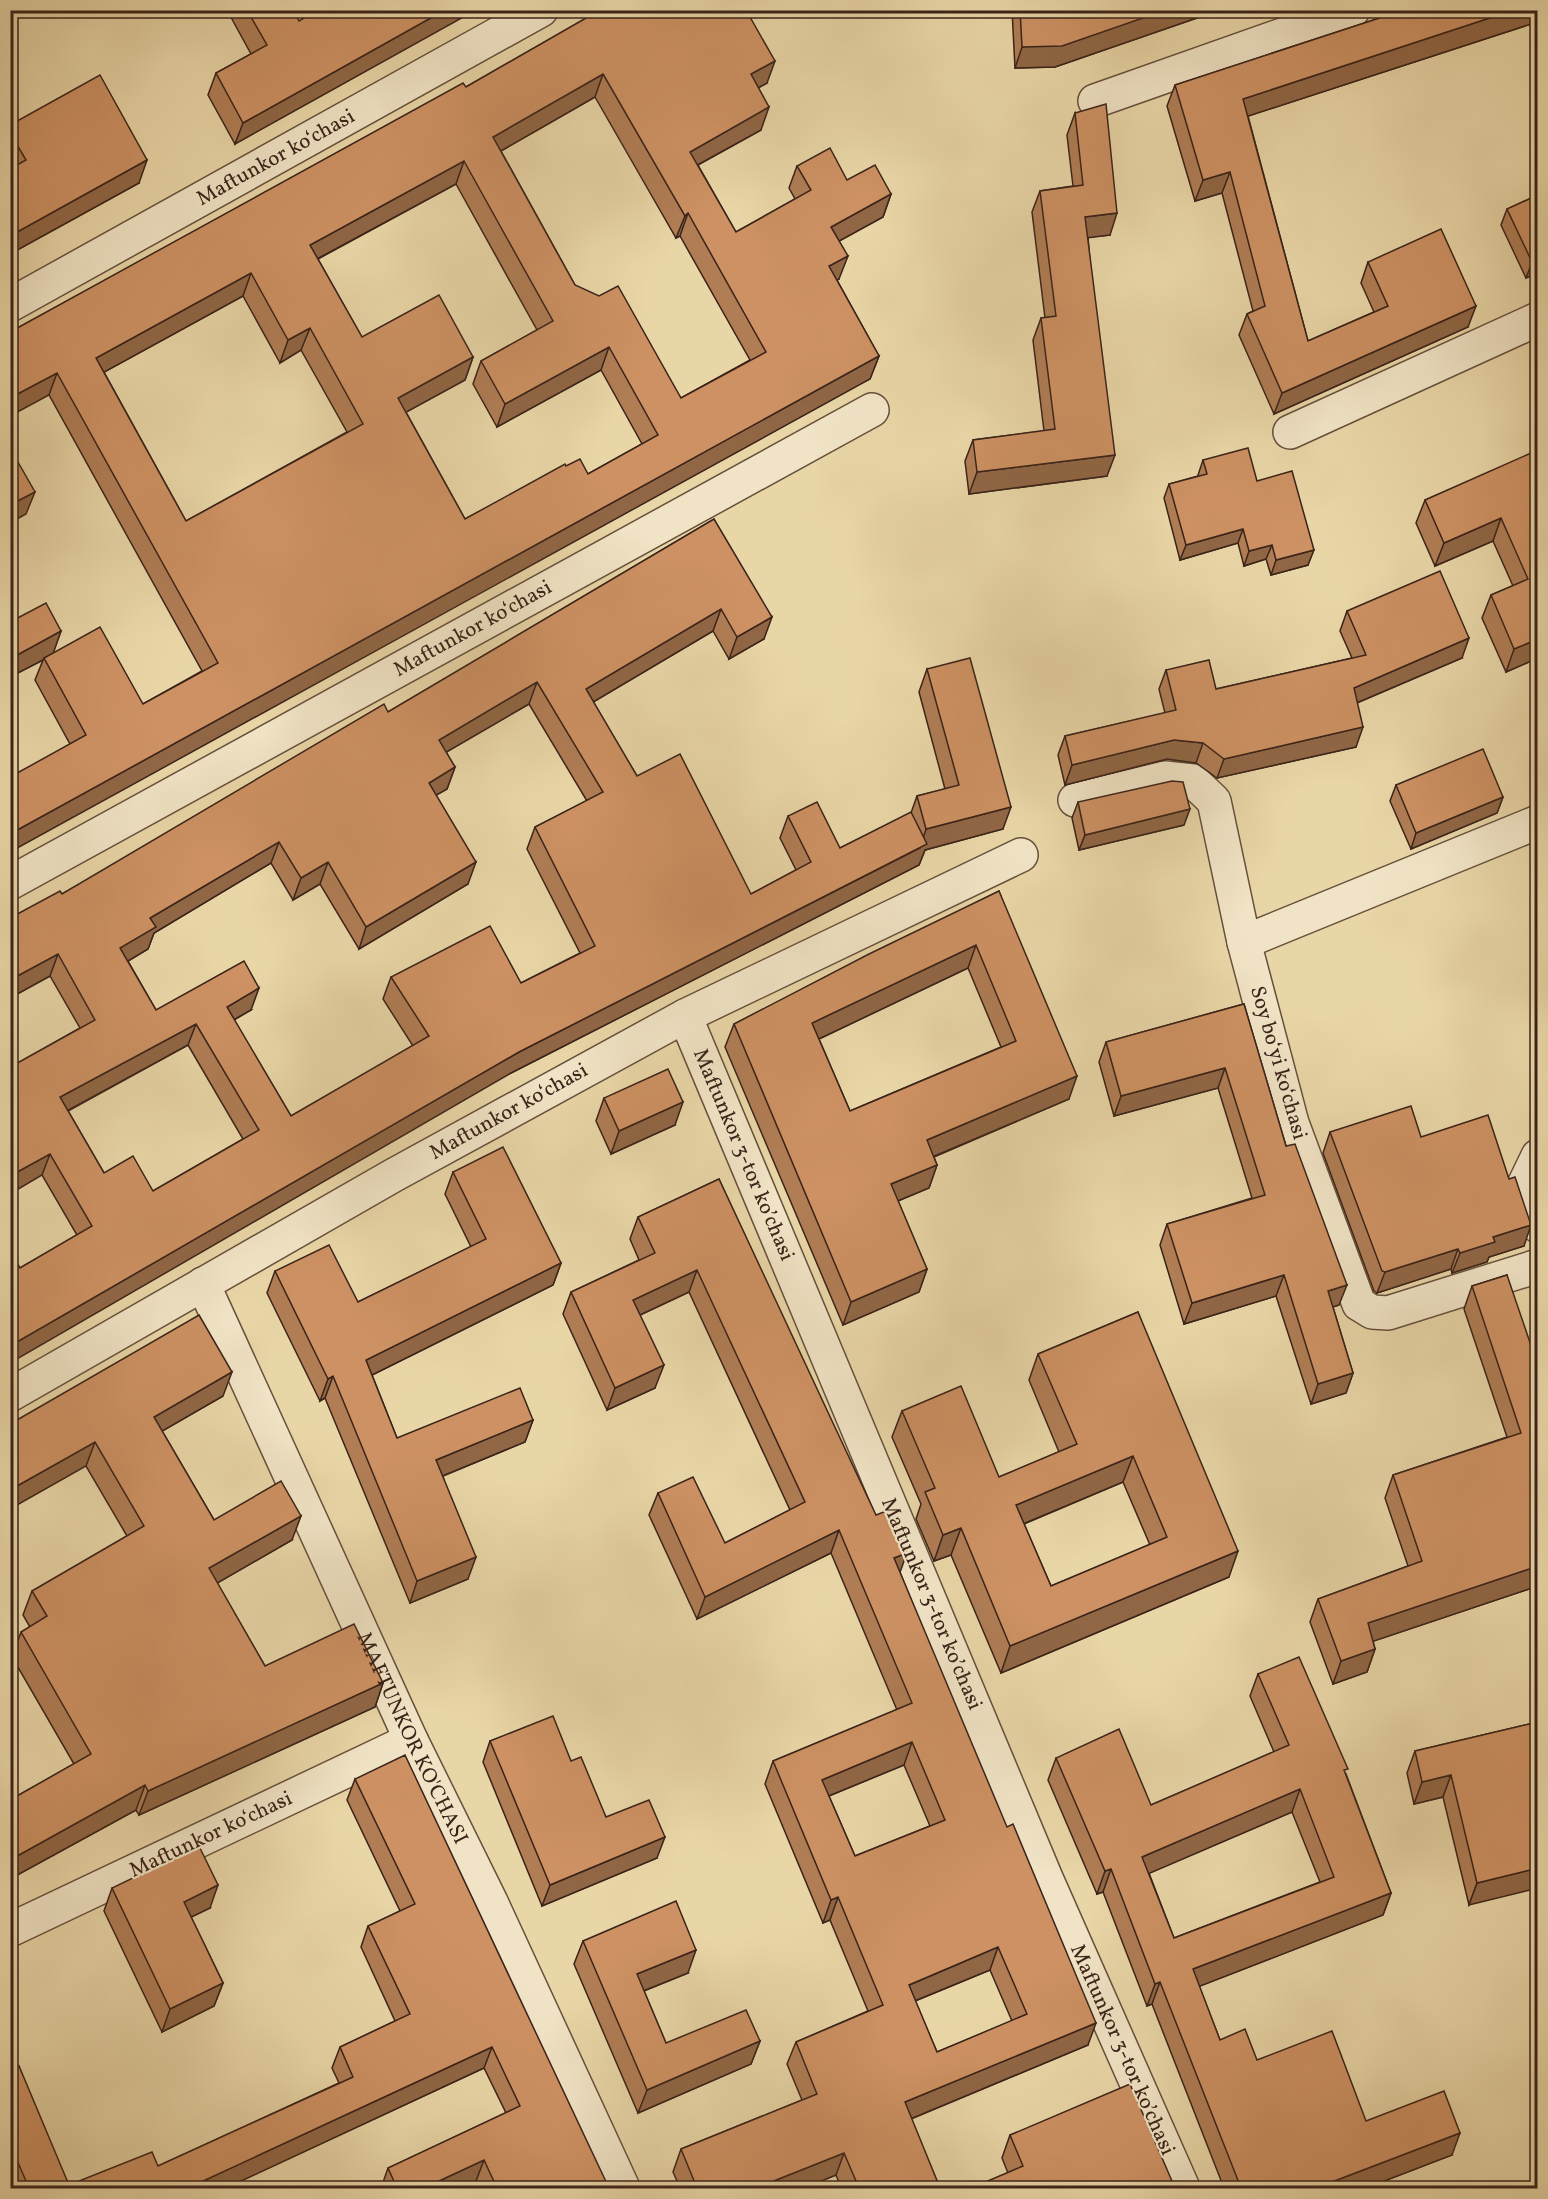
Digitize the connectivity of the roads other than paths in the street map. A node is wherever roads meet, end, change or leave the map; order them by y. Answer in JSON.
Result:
{"nodes":[{"id":1,"x":542,"y":10,"type":"edge"},
{"id":2,"x":1353,"y":10,"type":"edge"},
{"id":3,"x":1095,"y":101,"type":"dead end"},
{"id":4,"x":10,"y":305,"type":"edge"},
{"id":5,"x":1538,"y":319,"type":"edge"},
{"id":6,"x":873,"y":410,"type":"dead end"},
{"id":7,"x":1290,"y":432,"type":"dead end"},
{"id":8,"x":1075,"y":800,"type":"dead end"},
{"id":9,"x":1538,"y":822,"type":"edge"},
{"id":10,"x":1021,"y":855,"type":"dead end"},
{"id":11,"x":10,"y":882,"type":"edge"},
{"id":12,"x":1244,"y":942,"type":"junction"},
{"id":13,"x":685,"y":1016,"type":"junction"},
{"id":14,"x":1538,"y":1156,"type":"edge"},
{"id":15,"x":1538,"y":1226,"type":"edge"},
{"id":16,"x":1538,"y":1266,"type":"edge"},
{"id":17,"x":203,"y":1284,"type":"junction"},
{"id":18,"x":10,"y":1395,"type":"edge"},
{"id":19,"x":411,"y":1740,"type":"junction"},
{"id":20,"x":10,"y":1930,"type":"edge"},
{"id":21,"x":623,"y":2188,"type":"edge"},
{"id":22,"x":1184,"y":2188,"type":"edge"}],
"edges":[{"from":1,"to":4,"type":"street","name":"Maftunkor koʻchasi"},
{"from":2,"to":3,"type":"street"},
{"from":5,"to":7,"type":"street"},
{"from":6,"to":11,"type":"street","name":"Maftunkor koʻchasi"},
{"from":8,"to":12,"type":"street"},
{"from":9,"to":12,"type":"street"},
{"from":10,"to":13,"type":"street","name":"Maftunkor koʻchasi"},
{"from":12,"to":16,"type":"street","name":"Soy boʻyi koʻchasi"},
{"from":13,"to":17,"type":"street","name":"Maftunkor koʻchasi"},
{"from":13,"to":22,"type":"street","name":"Maftunkor 3-tor koʼchasi"},
{"from":14,"to":15,"type":"street"},
{"from":17,"to":18,"type":"street","name":"Maftunkor koʻchasi"},
{"from":17,"to":19,"type":"street","name":"MAFTUNKOR KO'CHASI"},
{"from":19,"to":20,"type":"street","name":"Maftunkor koʻchasi"},
{"from":19,"to":21,"type":"street","name":"MAFTUNKOR KO'CHASI"}]}
